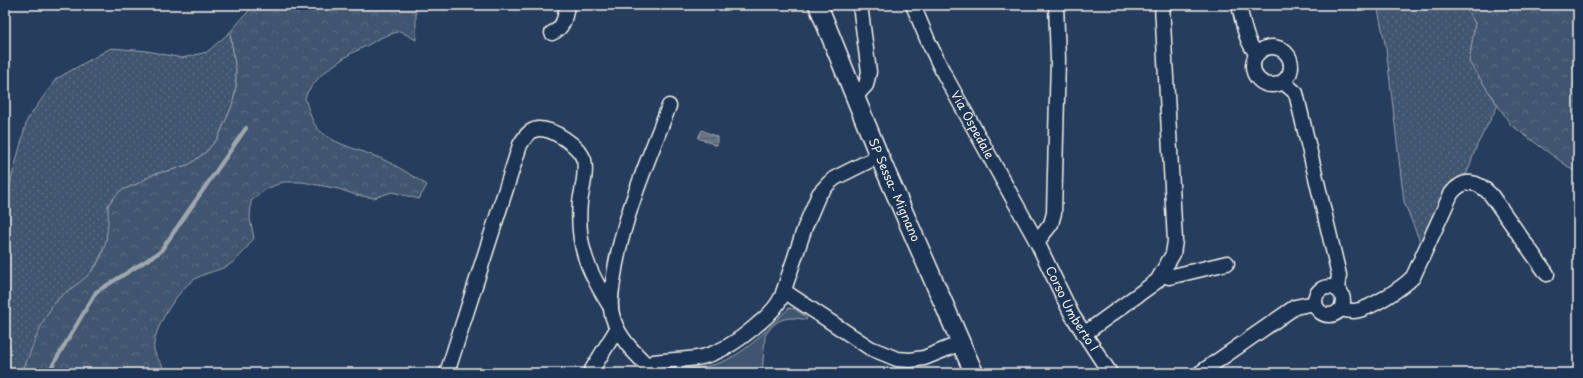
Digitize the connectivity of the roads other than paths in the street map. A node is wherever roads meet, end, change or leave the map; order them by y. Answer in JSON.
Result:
{"nodes":[{"id":1,"x":567,"y":5,"type":"edge"},
{"id":2,"x":818,"y":5,"type":"edge"},
{"id":3,"x":860,"y":5,"type":"edge"},
{"id":4,"x":913,"y":5,"type":"edge"},
{"id":5,"x":1056,"y":5,"type":"edge"},
{"id":6,"x":1162,"y":5,"type":"edge"},
{"id":7,"x":1240,"y":5,"type":"edge"},
{"id":8,"x":552,"y":33,"type":"dead end"},
{"id":9,"x":1257,"y":54,"type":"junction"},
{"id":10,"x":1283,"y":82,"type":"junction"},
{"id":11,"x":855,"y":97,"type":"junction"},
{"id":12,"x":669,"y":106,"type":"dead end"},
{"id":13,"x":879,"y":156,"type":"junction"},
{"id":14,"x":1037,"y":242,"type":"junction"},
{"id":15,"x":1227,"y":263,"type":"dead end"},
{"id":16,"x":1547,"y":274,"type":"dead end"},
{"id":17,"x":1161,"y":275,"type":"junction"},
{"id":18,"x":1336,"y":288,"type":"junction"},
{"id":19,"x":784,"y":291,"type":"junction"},
{"id":20,"x":1315,"y":303,"type":"junction"},
{"id":21,"x":610,"y":306,"type":"junction"},
{"id":22,"x":1342,"y":309,"type":"junction"},
{"id":23,"x":616,"y":329,"type":"junction"},
{"id":24,"x":1084,"y":334,"type":"junction"},
{"id":25,"x":961,"y":343,"type":"junction"},
{"id":26,"x":651,"y":369,"type":"edge"},
{"id":27,"x":447,"y":373,"type":"edge"},
{"id":28,"x":590,"y":373,"type":"edge"},
{"id":29,"x":974,"y":373,"type":"edge"},
{"id":30,"x":1110,"y":373,"type":"edge"},
{"id":31,"x":1200,"y":373,"type":"edge"}],
"edges":[{"from":1,"to":8,"type":"street"},
{"from":2,"to":11,"type":"street","name":"SP Sessa- Mignano"},
{"from":3,"to":11,"type":"street"},
{"from":4,"to":14,"type":"street","name":"Via Ospedale"},
{"from":5,"to":14,"type":"street"},
{"from":6,"to":17,"type":"street"},
{"from":7,"to":9,"type":"street"},
{"from":9,"to":10,"type":"street"},
{"from":9,"to":10,"type":"street"},
{"from":10,"to":18,"type":"street"},
{"from":11,"to":13,"type":"street","name":"SP Sessa- Mignano"},
{"from":12,"to":21,"type":"street"},
{"from":13,"to":19,"type":"street"},
{"from":13,"to":25,"type":"street","name":"SP Sessa- Mignano"},
{"from":14,"to":24,"type":"street","name":"Corso Umberto I"},
{"from":15,"to":17,"type":"street"},
{"from":16,"to":22,"type":"street"},
{"from":17,"to":24,"type":"street"},
{"from":18,"to":20,"type":"street"},
{"from":18,"to":22,"type":"street"},
{"from":19,"to":25,"type":"street"},
{"from":19,"to":26,"type":"street"},
{"from":20,"to":22,"type":"street"},
{"from":20,"to":31,"type":"street"},
{"from":21,"to":23,"type":"street"},
{"from":21,"to":27,"type":"street"},
{"from":23,"to":26,"type":"street"},
{"from":23,"to":28,"type":"street"},
{"from":24,"to":30,"type":"street","name":"Corso Umberto I"},
{"from":25,"to":29,"type":"street","name":"SP Sessa- Mignano"}]}
